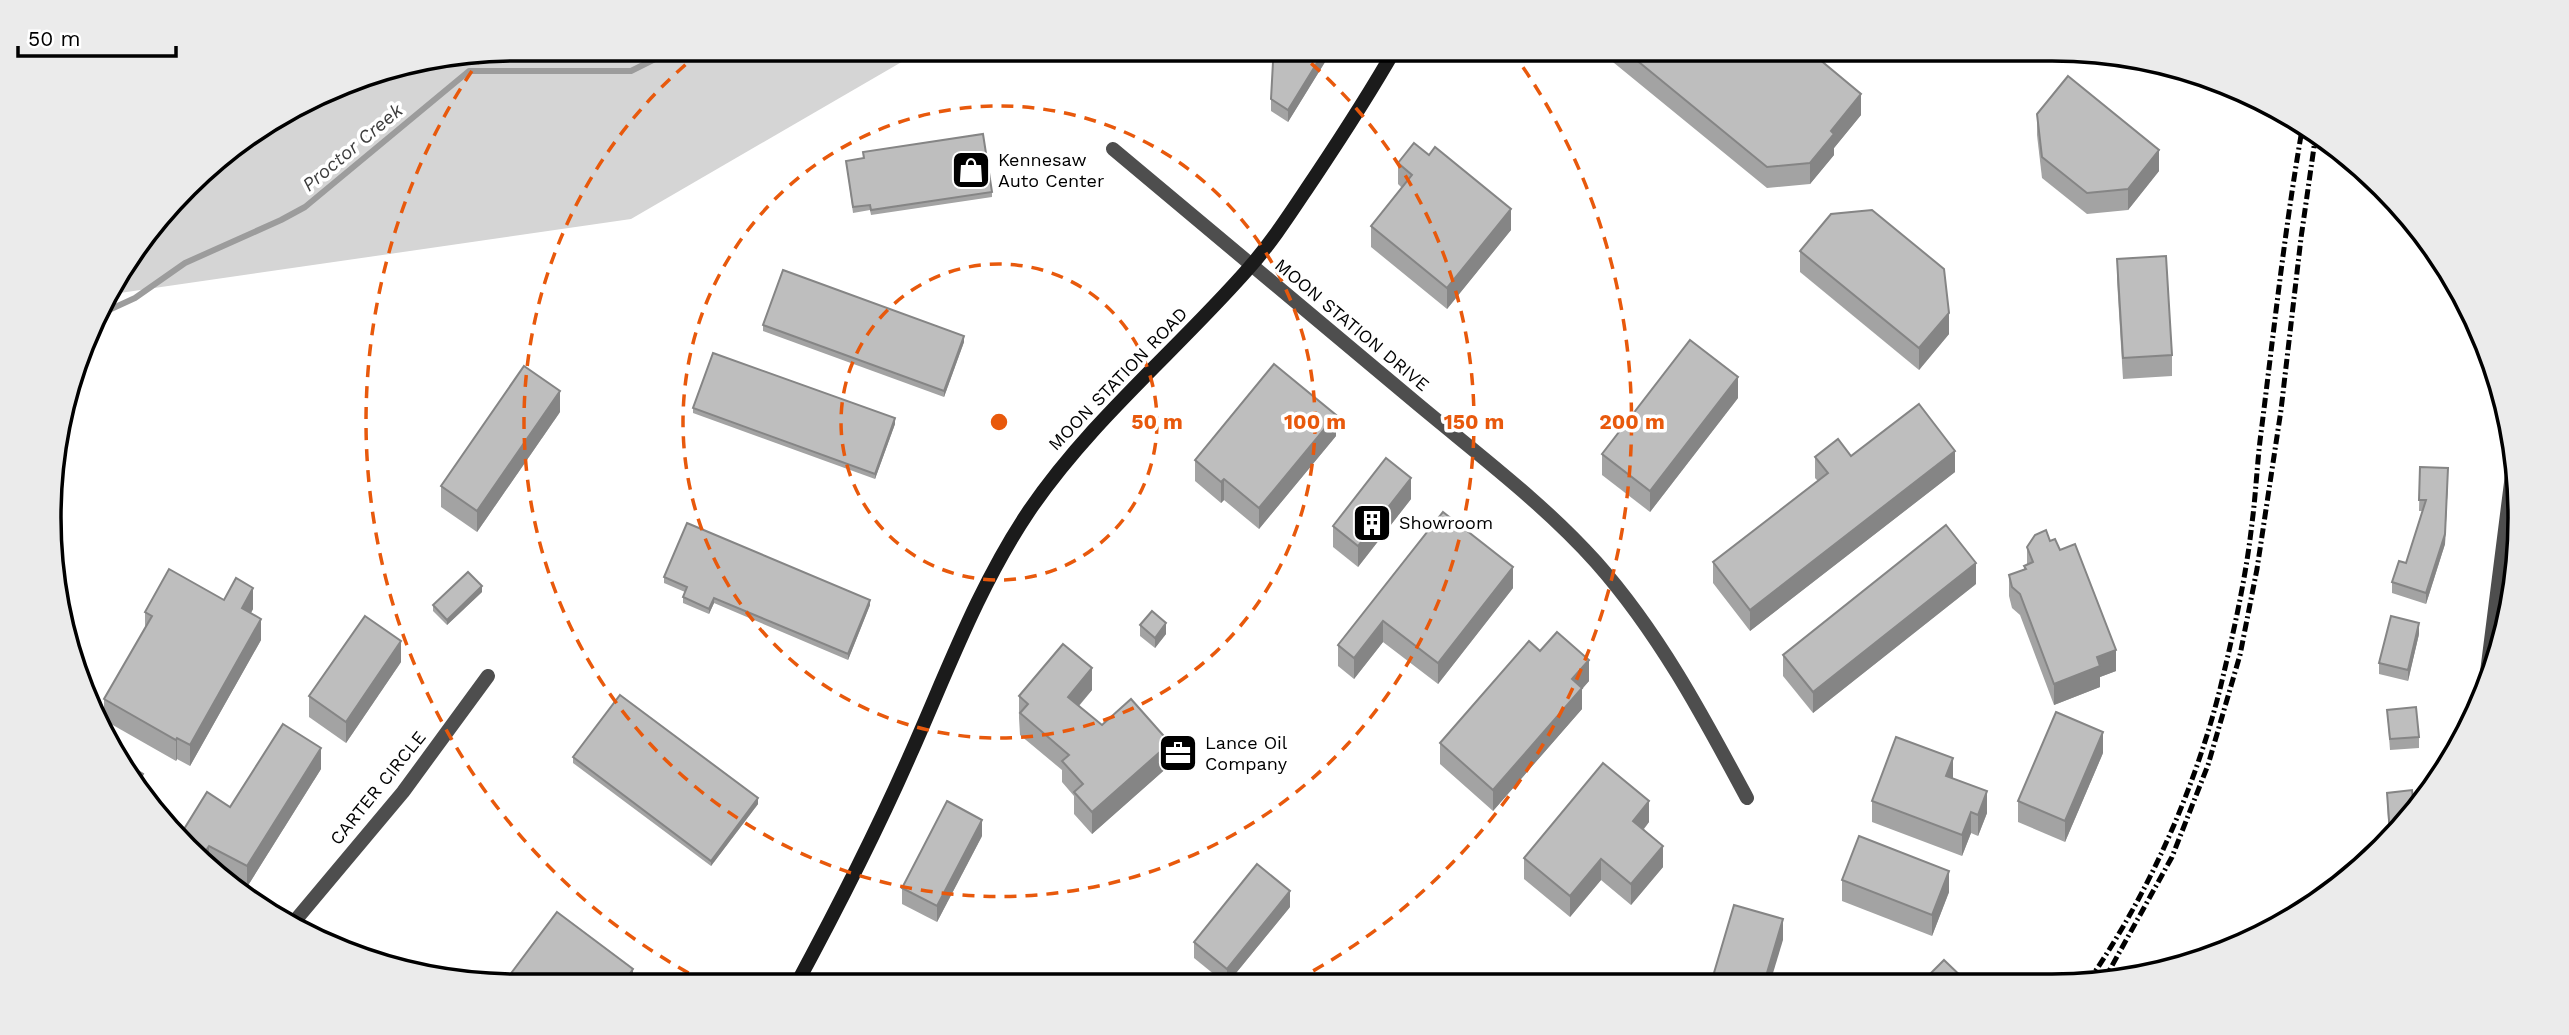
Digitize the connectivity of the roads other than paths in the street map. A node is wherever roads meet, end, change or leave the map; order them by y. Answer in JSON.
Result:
{"nodes":[{"id":1,"x":1388,"y":61,"type":"edge"},
{"id":2,"x":1113,"y":149,"type":"dead end"},
{"id":3,"x":1250,"y":266,"type":"junction"},
{"id":4,"x":2508,"y":509,"type":"edge"},
{"id":5,"x":2491,"y":639,"type":"edge"},
{"id":6,"x":488,"y":676,"type":"dead end"},
{"id":7,"x":1747,"y":799,"type":"dead end"},
{"id":8,"x":298,"y":918,"type":"edge"},
{"id":9,"x":802,"y":974,"type":"edge"}],
"edges":[{"from":1,"to":3,"type":"street","name":"MOON STATION ROAD"},
{"from":2,"to":3,"type":"street","name":"MOON STATION DRIVE"},
{"from":3,"to":7,"type":"street","name":"MOON STATION DRIVE"},
{"from":3,"to":9,"type":"street","name":"MOON STATION ROAD"},
{"from":4,"to":5,"type":"street"},
{"from":6,"to":8,"type":"street","name":"CARTER CIRCLE"}]}
